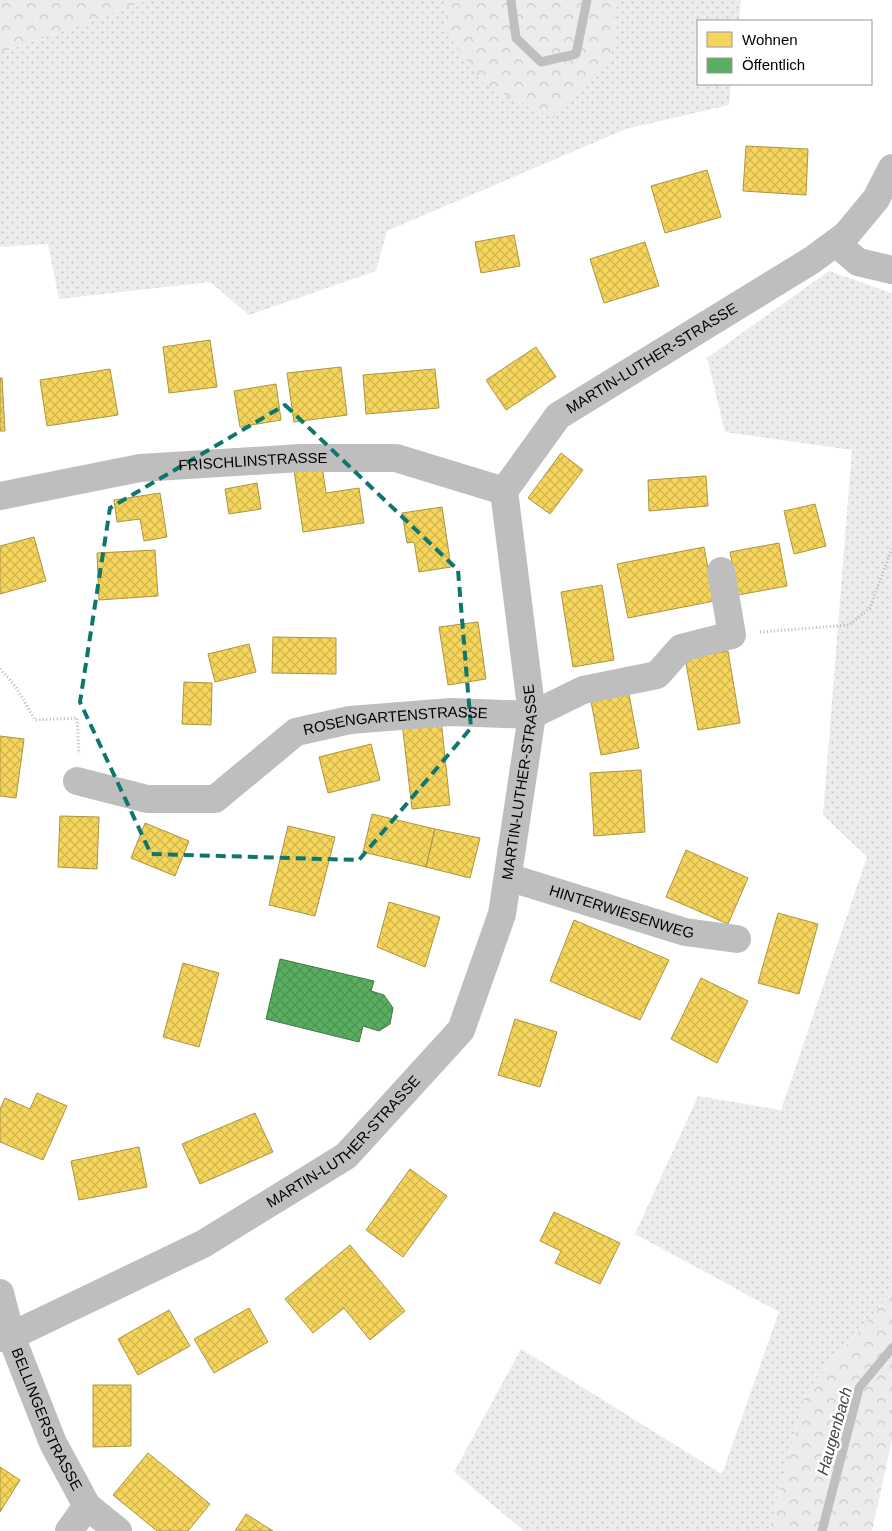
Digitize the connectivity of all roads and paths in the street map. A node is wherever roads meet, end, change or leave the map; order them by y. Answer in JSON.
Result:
{"nodes":[{"id":1,"x":892,"y":168,"type":"edge"},
{"id":2,"x":836,"y":243,"type":"junction"},
{"id":3,"x":892,"y":270,"type":"edge"},
{"id":4,"x":504,"y":491,"type":"junction"},
{"id":5,"x":0,"y":496,"type":"edge"},
{"id":6,"x":892,"y":548,"type":"edge"},
{"id":7,"x":721,"y":571,"type":"dead end"},
{"id":8,"x":732,"y":635,"type":"junction"},
{"id":9,"x":0,"y":669,"type":"edge"},
{"id":10,"x":532,"y":716,"type":"junction"},
{"id":11,"x":77,"y":781,"type":"joint"},
{"id":12,"x":508,"y":877,"type":"junction"},
{"id":13,"x":737,"y":939,"type":"dead end"},
{"id":14,"x":0,"y":1293,"type":"edge"},
{"id":15,"x":6,"y":1337,"type":"edge"},
{"id":16,"x":87,"y":1506,"type":"junction"},
{"id":17,"x":69,"y":1531,"type":"edge"},
{"id":18,"x":118,"y":1531,"type":"edge"}],
"edges":[{"from":1,"to":2,"type":"street","name":"MARTIN-LUTHER-STRASSE"},
{"from":2,"to":3,"type":"street"},
{"from":2,"to":4,"type":"street","name":"MARTIN-LUTHER-STRASSE"},
{"from":4,"to":5,"type":"street","name":"FRISCHLINSTRASSE"},
{"from":4,"to":10,"type":"street","name":"MARTIN-LUTHER-STRASSE"},
{"from":6,"to":8,"type":"path"},
{"from":7,"to":8,"type":"street"},
{"from":8,"to":10,"type":"street"},
{"from":9,"to":11,"type":"path"},
{"from":10,"to":11,"type":"street","name":"ROSENGARTENSTRASSE"},
{"from":10,"to":12,"type":"street","name":"MARTIN-LUTHER-STRASSE"},
{"from":12,"to":13,"type":"street","name":"HINTERWIESENWEG"},
{"from":12,"to":15,"type":"street","name":"MARTIN-LUTHER-STRASSE"},
{"from":14,"to":15,"type":"street","name":"BELLINGERSTRASSE"},
{"from":15,"to":16,"type":"street","name":"BELLINGERSTRASSE"},
{"from":16,"to":17,"type":"street"},
{"from":16,"to":18,"type":"street","name":"BELLINGERSTRASSE"}]}
